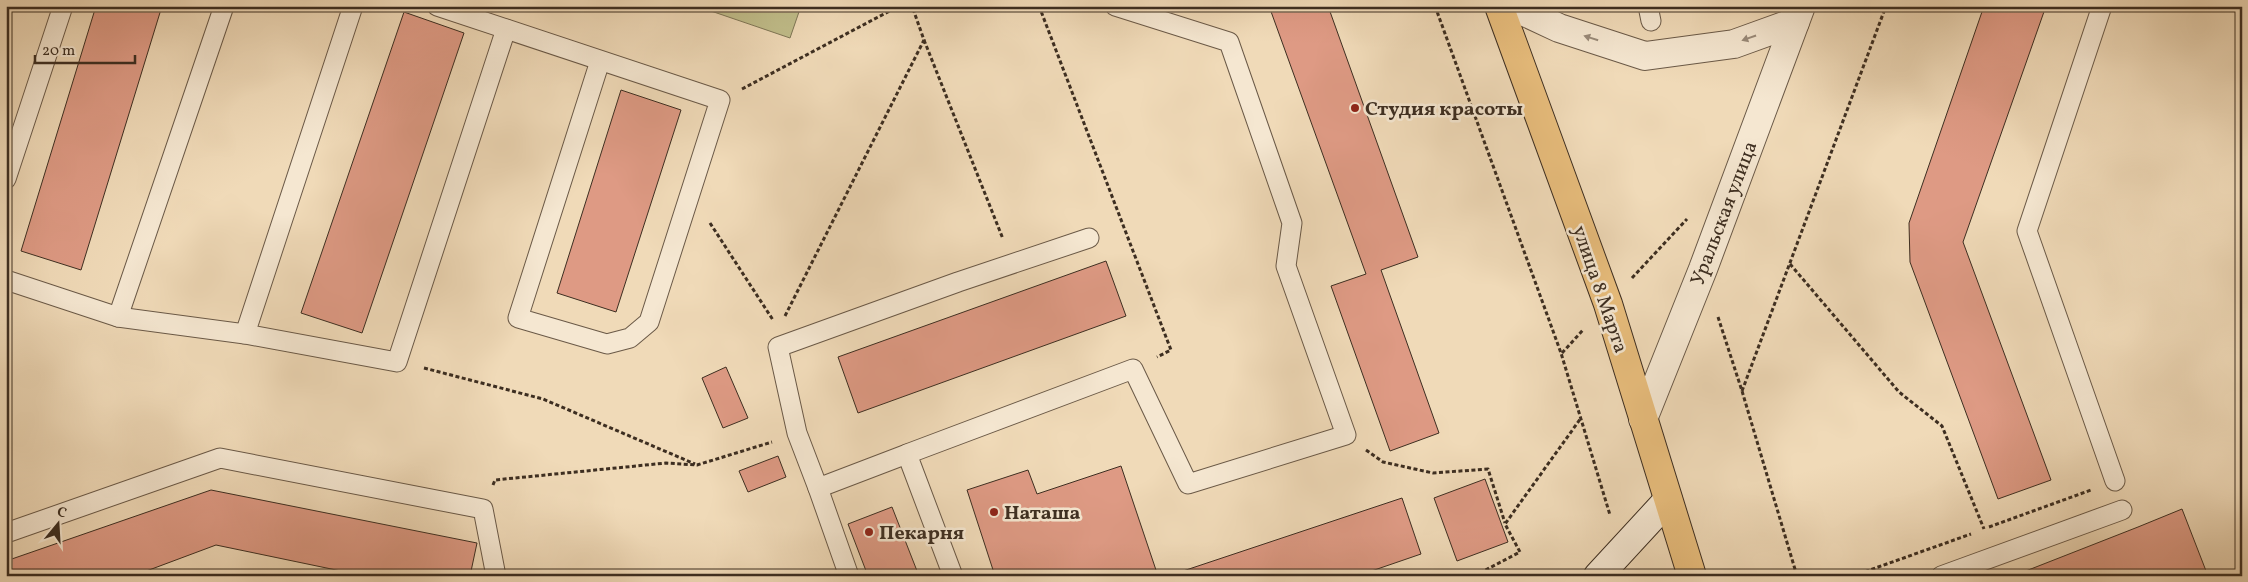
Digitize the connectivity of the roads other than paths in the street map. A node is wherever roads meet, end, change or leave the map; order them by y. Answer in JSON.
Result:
{"nodes":[{"id":1,"x":63,"y":6,"type":"edge"},
{"id":2,"x":224,"y":6,"type":"edge"},
{"id":3,"x":353,"y":6,"type":"edge"},
{"id":4,"x":437,"y":6,"type":"edge"},
{"id":5,"x":1115,"y":6,"type":"edge"},
{"id":6,"x":1499,"y":6,"type":"edge"},
{"id":7,"x":1512,"y":6,"type":"edge"},
{"id":8,"x":2102,"y":6,"type":"edge"},
{"id":9,"x":1798,"y":14,"type":"edge"},
{"id":10,"x":506,"y":29,"type":"junction"},
{"id":11,"x":600,"y":61,"type":"junction"},
{"id":12,"x":6,"y":179,"type":"edge"},
{"id":13,"x":1089,"y":238,"type":"dead end"},
{"id":14,"x":6,"y":280,"type":"edge"},
{"id":15,"x":118,"y":317,"type":"junction"},
{"id":16,"x":244,"y":334,"type":"junction"},
{"id":17,"x":1643,"y":419,"type":"junction"},
{"id":18,"x":907,"y":454,"type":"junction"},
{"id":19,"x":2115,"y":481,"type":"road end"},
{"id":20,"x":818,"y":488,"type":"junction"},
{"id":21,"x":1668,"y":500,"type":"junction"},
{"id":22,"x":2122,"y":510,"type":"dead end"},
{"id":23,"x":6,"y":533,"type":"edge"},
{"id":24,"x":496,"y":576,"type":"edge"},
{"id":25,"x":849,"y":576,"type":"edge"},
{"id":26,"x":953,"y":576,"type":"edge"},
{"id":27,"x":1598,"y":576,"type":"edge"},
{"id":28,"x":1692,"y":576,"type":"edge"},
{"id":29,"x":1941,"y":576,"type":"edge"}],
"edges":[{"from":1,"to":12,"type":"lane"},
{"from":2,"to":15,"type":"lane"},
{"from":3,"to":16,"type":"lane"},
{"from":4,"to":10,"type":"lane"},
{"from":5,"to":18,"type":"lane"},
{"from":6,"to":17,"type":"main road","name":"улица 8 Марта"},
{"from":9,"to":7,"type":"street","one_way":true},
{"from":8,"to":19,"type":"lane"},
{"from":9,"to":17,"type":"street","name":"Уральская улица"},
{"from":10,"to":11,"type":"lane"},
{"from":10,"to":16,"type":"lane"},
{"from":11,"to":11,"type":"lane"},
{"from":13,"to":20,"type":"lane"},
{"from":14,"to":15,"type":"lane"},
{"from":15,"to":16,"type":"lane"},
{"from":17,"to":21,"type":"main road","name":"улица 8 Марта"},
{"from":18,"to":20,"type":"lane"},
{"from":18,"to":26,"type":"lane"},
{"from":20,"to":25,"type":"lane"},
{"from":21,"to":27,"type":"street"},
{"from":21,"to":28,"type":"main road","name":"улица 8 Марта"},
{"from":22,"to":29,"type":"lane"},
{"from":23,"to":24,"type":"lane"}]}
